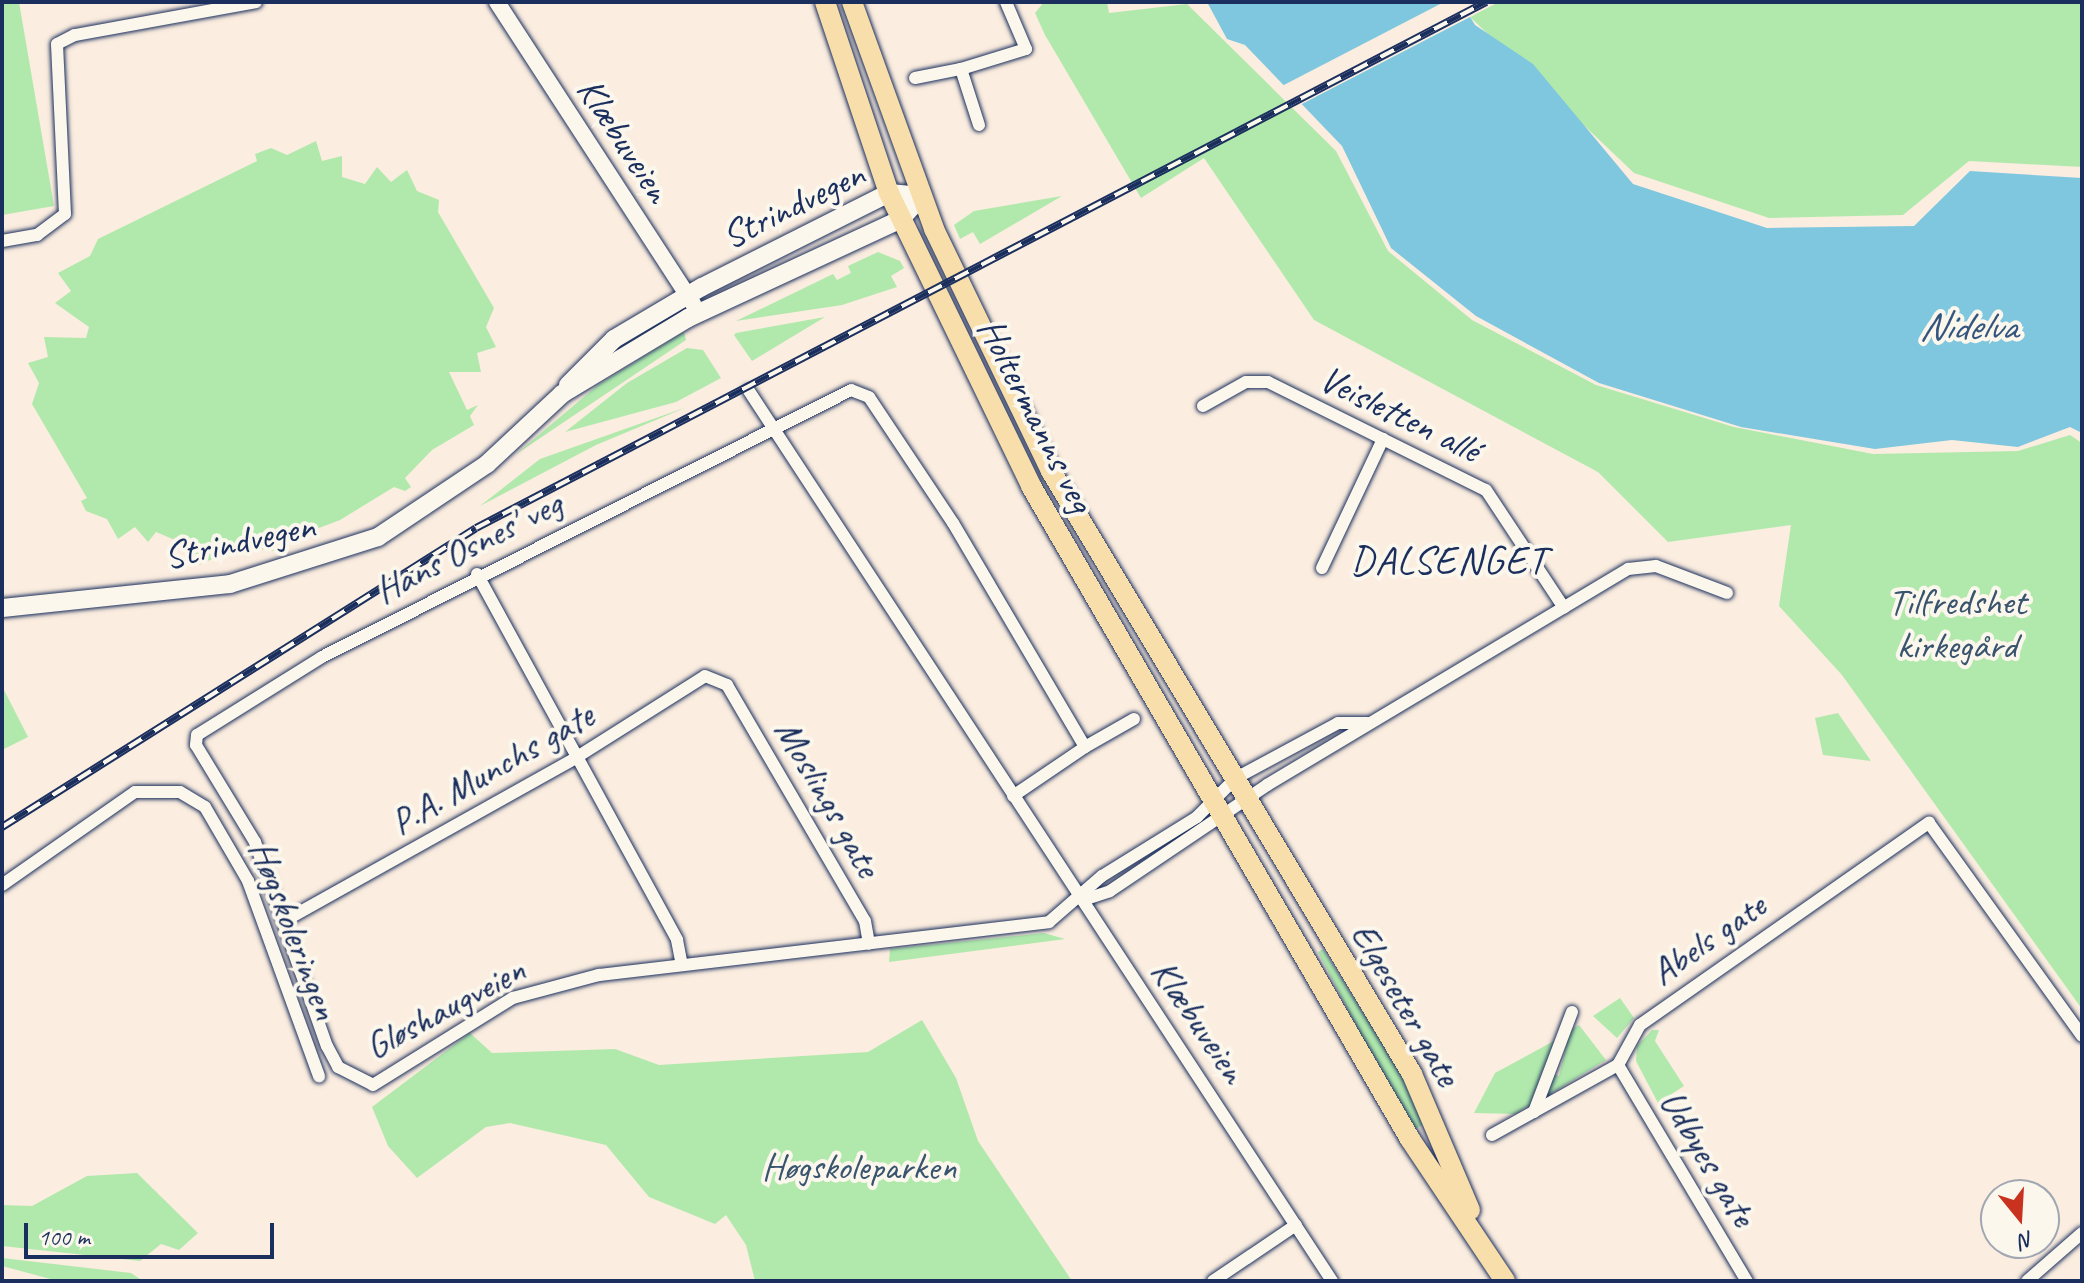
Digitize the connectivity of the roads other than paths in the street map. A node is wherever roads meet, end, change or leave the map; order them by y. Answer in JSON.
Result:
{"nodes":[{"id":1,"x":256,"y":2,"type":"edge"},
{"id":2,"x":497,"y":2,"type":"edge"},
{"id":3,"x":825,"y":2,"type":"edge"},
{"id":4,"x":852,"y":2,"type":"edge"},
{"id":5,"x":1006,"y":2,"type":"edge"},
{"id":6,"x":961,"y":69,"type":"junction"},
{"id":7,"x":915,"y":78,"type":"dead end"},
{"id":8,"x":979,"y":125,"type":"dead end"},
{"id":9,"x":889,"y":193,"type":"junction"},
{"id":10,"x":922,"y":196,"type":"junction"},
{"id":11,"x":901,"y":219,"type":"junction"},
{"id":12,"x":2,"y":241,"type":"edge"},
{"id":13,"x":688,"y":296,"type":"junction"},
{"id":14,"x":699,"y":313,"type":"junction"},
{"id":15,"x":749,"y":391,"type":"dead end"},
{"id":16,"x":562,"y":394,"type":"junction"},
{"id":17,"x":1203,"y":406,"type":"dead end"},
{"id":18,"x":774,"y":426,"type":"junction"},
{"id":19,"x":1383,"y":439,"type":"junction"},
{"id":20,"x":1322,"y":568,"type":"dead end"},
{"id":21,"x":477,"y":574,"type":"junction"},
{"id":22,"x":1727,"y":593,"type":"dead end"},
{"id":23,"x":2,"y":608,"type":"edge"},
{"id":24,"x":1564,"y":608,"type":"junction"},
{"id":25,"x":21,"y":611,"type":"junction"},
{"id":26,"x":2,"y":620,"type":"edge"},
{"id":27,"x":727,"y":685,"type":"joint"},
{"id":28,"x":1134,"y":719,"type":"dead end"},
{"id":29,"x":1368,"y":723,"type":"junction"},
{"id":30,"x":197,"y":735,"type":"joint"},
{"id":31,"x":1085,"y":747,"type":"junction"},
{"id":32,"x":577,"y":757,"type":"junction"},
{"id":33,"x":1236,"y":778,"type":"junction"},
{"id":34,"x":1013,"y":796,"type":"junction"},
{"id":35,"x":1214,"y":797,"type":"junction"},
{"id":36,"x":1247,"y":801,"type":"junction"},
{"id":37,"x":1231,"y":826,"type":"junction"},
{"id":38,"x":2,"y":885,"type":"edge"},
{"id":39,"x":1080,"y":901,"type":"junction"},
{"id":40,"x":284,"y":921,"type":"junction"},
{"id":41,"x":869,"y":944,"type":"junction"},
{"id":42,"x":681,"y":961,"type":"junction"},
{"id":43,"x":1572,"y":1012,"type":"dead end"},
{"id":44,"x":2082,"y":1036,"type":"edge"},
{"id":45,"x":1618,"y":1065,"type":"junction"},
{"id":46,"x":319,"y":1076,"type":"dead end"},
{"id":47,"x":1534,"y":1112,"type":"junction"},
{"id":48,"x":1492,"y":1135,"type":"dead end"},
{"id":49,"x":1296,"y":1225,"type":"junction"},
{"id":50,"x":2082,"y":1233,"type":"edge"},
{"id":51,"x":1487,"y":1250,"type":"junction"},
{"id":52,"x":1213,"y":1281,"type":"edge"},
{"id":53,"x":1332,"y":1281,"type":"edge"},
{"id":54,"x":1505,"y":1281,"type":"edge"},
{"id":55,"x":1747,"y":1281,"type":"edge"},
{"id":56,"x":2027,"y":1281,"type":"edge"}],
"edges":[{"from":1,"to":12,"type":"street"},
{"from":2,"to":13,"type":"street","name":"Klæbuveien"},
{"from":3,"to":9,"type":"main road","name":"Holtermanns veg"},
{"from":4,"to":10,"type":"main road","name":"Holtermanns veg"},
{"from":5,"to":6,"type":"street"},
{"from":6,"to":7,"type":"street"},
{"from":6,"to":8,"type":"street"},
{"from":9,"to":10,"type":"main road","name":"Strindvegen"},
{"from":9,"to":11,"type":"main road","name":"Holtermanns veg"},
{"from":9,"to":13,"type":"main road","name":"Strindvegen"},
{"from":10,"to":11,"type":"main road","name":"Strindvegen"},
{"from":10,"to":33,"type":"main road","name":"Holtermanns veg"},
{"from":11,"to":14,"type":"main road","name":"Strindvegen"},
{"from":11,"to":35,"type":"main road","name":"Holtermanns veg"},
{"from":13,"to":14,"type":"street","name":"Klæbuveien"},
{"from":13,"to":16,"type":"main road","name":"Strindvegen"},
{"from":14,"to":16,"type":"main road","name":"Strindvegen"},
{"from":15,"to":18,"type":"street","name":"Klæbuveien"},
{"from":16,"to":25,"type":"main road","name":"Strindvegen"},
{"from":17,"to":19,"type":"street","name":"Veisletten allé"},
{"from":18,"to":21,"type":"street","name":"Hans Osnes' veg"},
{"from":18,"to":31,"type":"street"},
{"from":18,"to":34,"type":"street","name":"Klæbuveien"},
{"from":19,"to":20,"type":"street"},
{"from":19,"to":24,"type":"street","name":"Veisletten allé"},
{"from":21,"to":30,"type":"street","name":"Hans Osnes' veg"},
{"from":21,"to":32,"type":"street"},
{"from":22,"to":24,"type":"street","name":"Gløshaugveien"},
{"from":23,"to":25,"type":"main road","name":"Strindvegen"},
{"from":24,"to":29,"type":"street","name":"Gløshaugveien"},
{"from":25,"to":26,"type":"main road","name":"Strindvegen"},
{"from":27,"to":32,"type":"street","name":"P.A. Munchs gate"},
{"from":27,"to":41,"type":"street","name":"Moslings gate"},
{"from":28,"to":31,"type":"street"},
{"from":29,"to":33,"type":"street","name":"Gløshaugveien"},
{"from":29,"to":36,"type":"street","name":"Gløshaugveien"},
{"from":30,"to":40,"type":"street","name":"Gløshaugveien"},
{"from":31,"to":34,"type":"street"},
{"from":32,"to":40,"type":"street","name":"P.A. Munchs gate"},
{"from":32,"to":42,"type":"street"},
{"from":33,"to":35,"type":"street","name":"Gløshaugveien"},
{"from":33,"to":36,"type":"main road","name":"Holtermanns veg"},
{"from":34,"to":39,"type":"street","name":"Klæbuveien"},
{"from":35,"to":37,"type":"main road","name":"Holtermanns veg"},
{"from":35,"to":39,"type":"street","name":"Gløshaugveien"},
{"from":36,"to":37,"type":"street","name":"Gløshaugveien"},
{"from":36,"to":51,"type":"main road","name":"Elgeseter gate"},
{"from":37,"to":39,"type":"street","name":"Gløshaugveien"},
{"from":37,"to":51,"type":"main road","name":"Elgeseter gate"},
{"from":38,"to":46,"type":"street","name":"Høgskoleringen"},
{"from":39,"to":41,"type":"street","name":"Gløshaugveien"},
{"from":39,"to":49,"type":"street","name":"Klæbuveien"},
{"from":40,"to":42,"type":"street","name":"Gløshaugveien"},
{"from":41,"to":42,"type":"street","name":"Gløshaugveien"},
{"from":43,"to":47,"type":"street"},
{"from":44,"to":45,"type":"street","name":"Abels gate"},
{"from":45,"to":47,"type":"street"},
{"from":45,"to":55,"type":"street","name":"Udbyes gate"},
{"from":47,"to":48,"type":"street"},
{"from":49,"to":52,"type":"street"},
{"from":49,"to":53,"type":"street","name":"Klæbuveien"},
{"from":50,"to":56,"type":"street"},
{"from":51,"to":54,"type":"main road","name":"Elgeseter gate"}]}
